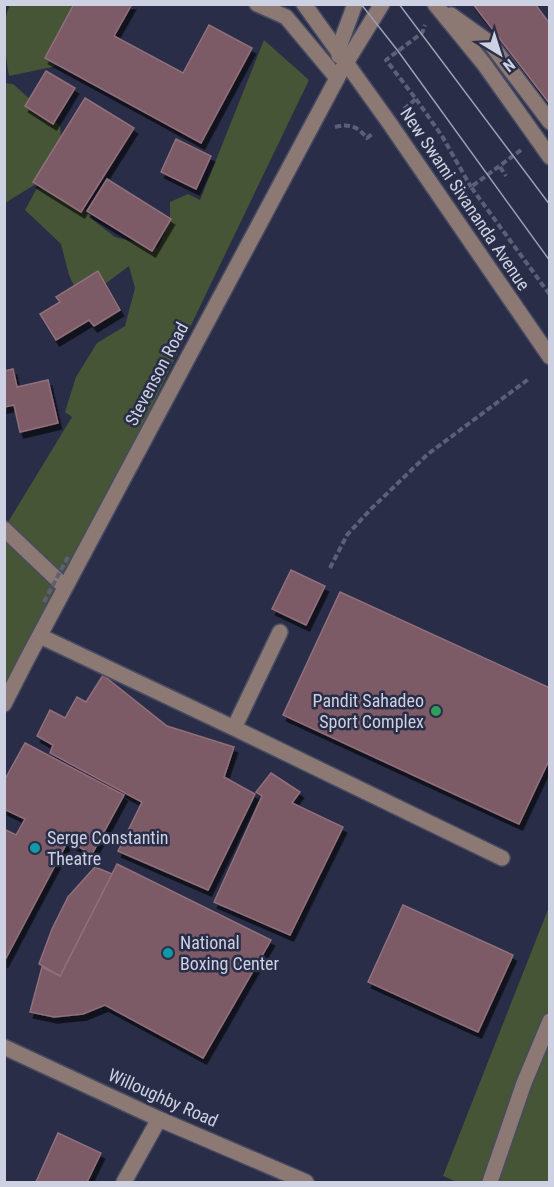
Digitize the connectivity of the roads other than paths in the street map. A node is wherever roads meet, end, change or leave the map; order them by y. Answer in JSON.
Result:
{"nodes":[{"id":1,"x":257,"y":4,"type":"edge"},
{"id":2,"x":304,"y":4,"type":"edge"},
{"id":3,"x":355,"y":4,"type":"edge"},
{"id":4,"x":382,"y":4,"type":"edge"},
{"id":5,"x":433,"y":8,"type":"edge"},
{"id":6,"x":338,"y":50,"type":"junction"},
{"id":7,"x":341,"y":71,"type":"junction"},
{"id":8,"x":549,"y":122,"type":"edge"},
{"id":9,"x":549,"y":158,"type":"edge"},
{"id":10,"x":549,"y":357,"type":"edge"},
{"id":11,"x":4,"y":529,"type":"edge"},
{"id":12,"x":65,"y":587,"type":"junction"},
{"id":13,"x":280,"y":632,"type":"dead end"},
{"id":14,"x":40,"y":636,"type":"junction"},
{"id":15,"x":4,"y":704,"type":"edge"},
{"id":16,"x":234,"y":728,"type":"junction"},
{"id":17,"x":502,"y":858,"type":"dead end"},
{"id":18,"x":549,"y":1022,"type":"edge"},
{"id":19,"x":4,"y":1047,"type":"edge"},
{"id":20,"x":159,"y":1119,"type":"junction"},
{"id":21,"x":124,"y":1182,"type":"edge"},
{"id":22,"x":306,"y":1182,"type":"edge"},
{"id":23,"x":490,"y":1182,"type":"edge"}],
"edges":[{"from":1,"to":7,"type":"street","name":"New Swami Sivananda Avenue"},
{"from":2,"to":6,"type":"street"},
{"from":3,"to":6,"type":"street"},
{"from":4,"to":7,"type":"street","name":"Stevenson Road"},
{"from":5,"to":8,"type":"street"},
{"from":5,"to":9,"type":"street"},
{"from":6,"to":7,"type":"street"},
{"from":7,"to":10,"type":"street","name":"New Swami Sivananda Avenue"},
{"from":7,"to":12,"type":"street","name":"Stevenson Road"},
{"from":11,"to":12,"type":"street"},
{"from":12,"to":14,"type":"street","name":"Stevenson Road"},
{"from":13,"to":16,"type":"street"},
{"from":14,"to":15,"type":"street","name":"Stevenson Road"},
{"from":14,"to":16,"type":"street"},
{"from":16,"to":17,"type":"street"},
{"from":18,"to":23,"type":"street"},
{"from":19,"to":20,"type":"street","name":"Willoughby Road"},
{"from":20,"to":21,"type":"street"},
{"from":20,"to":22,"type":"street","name":"Willoughby Road"}]}
